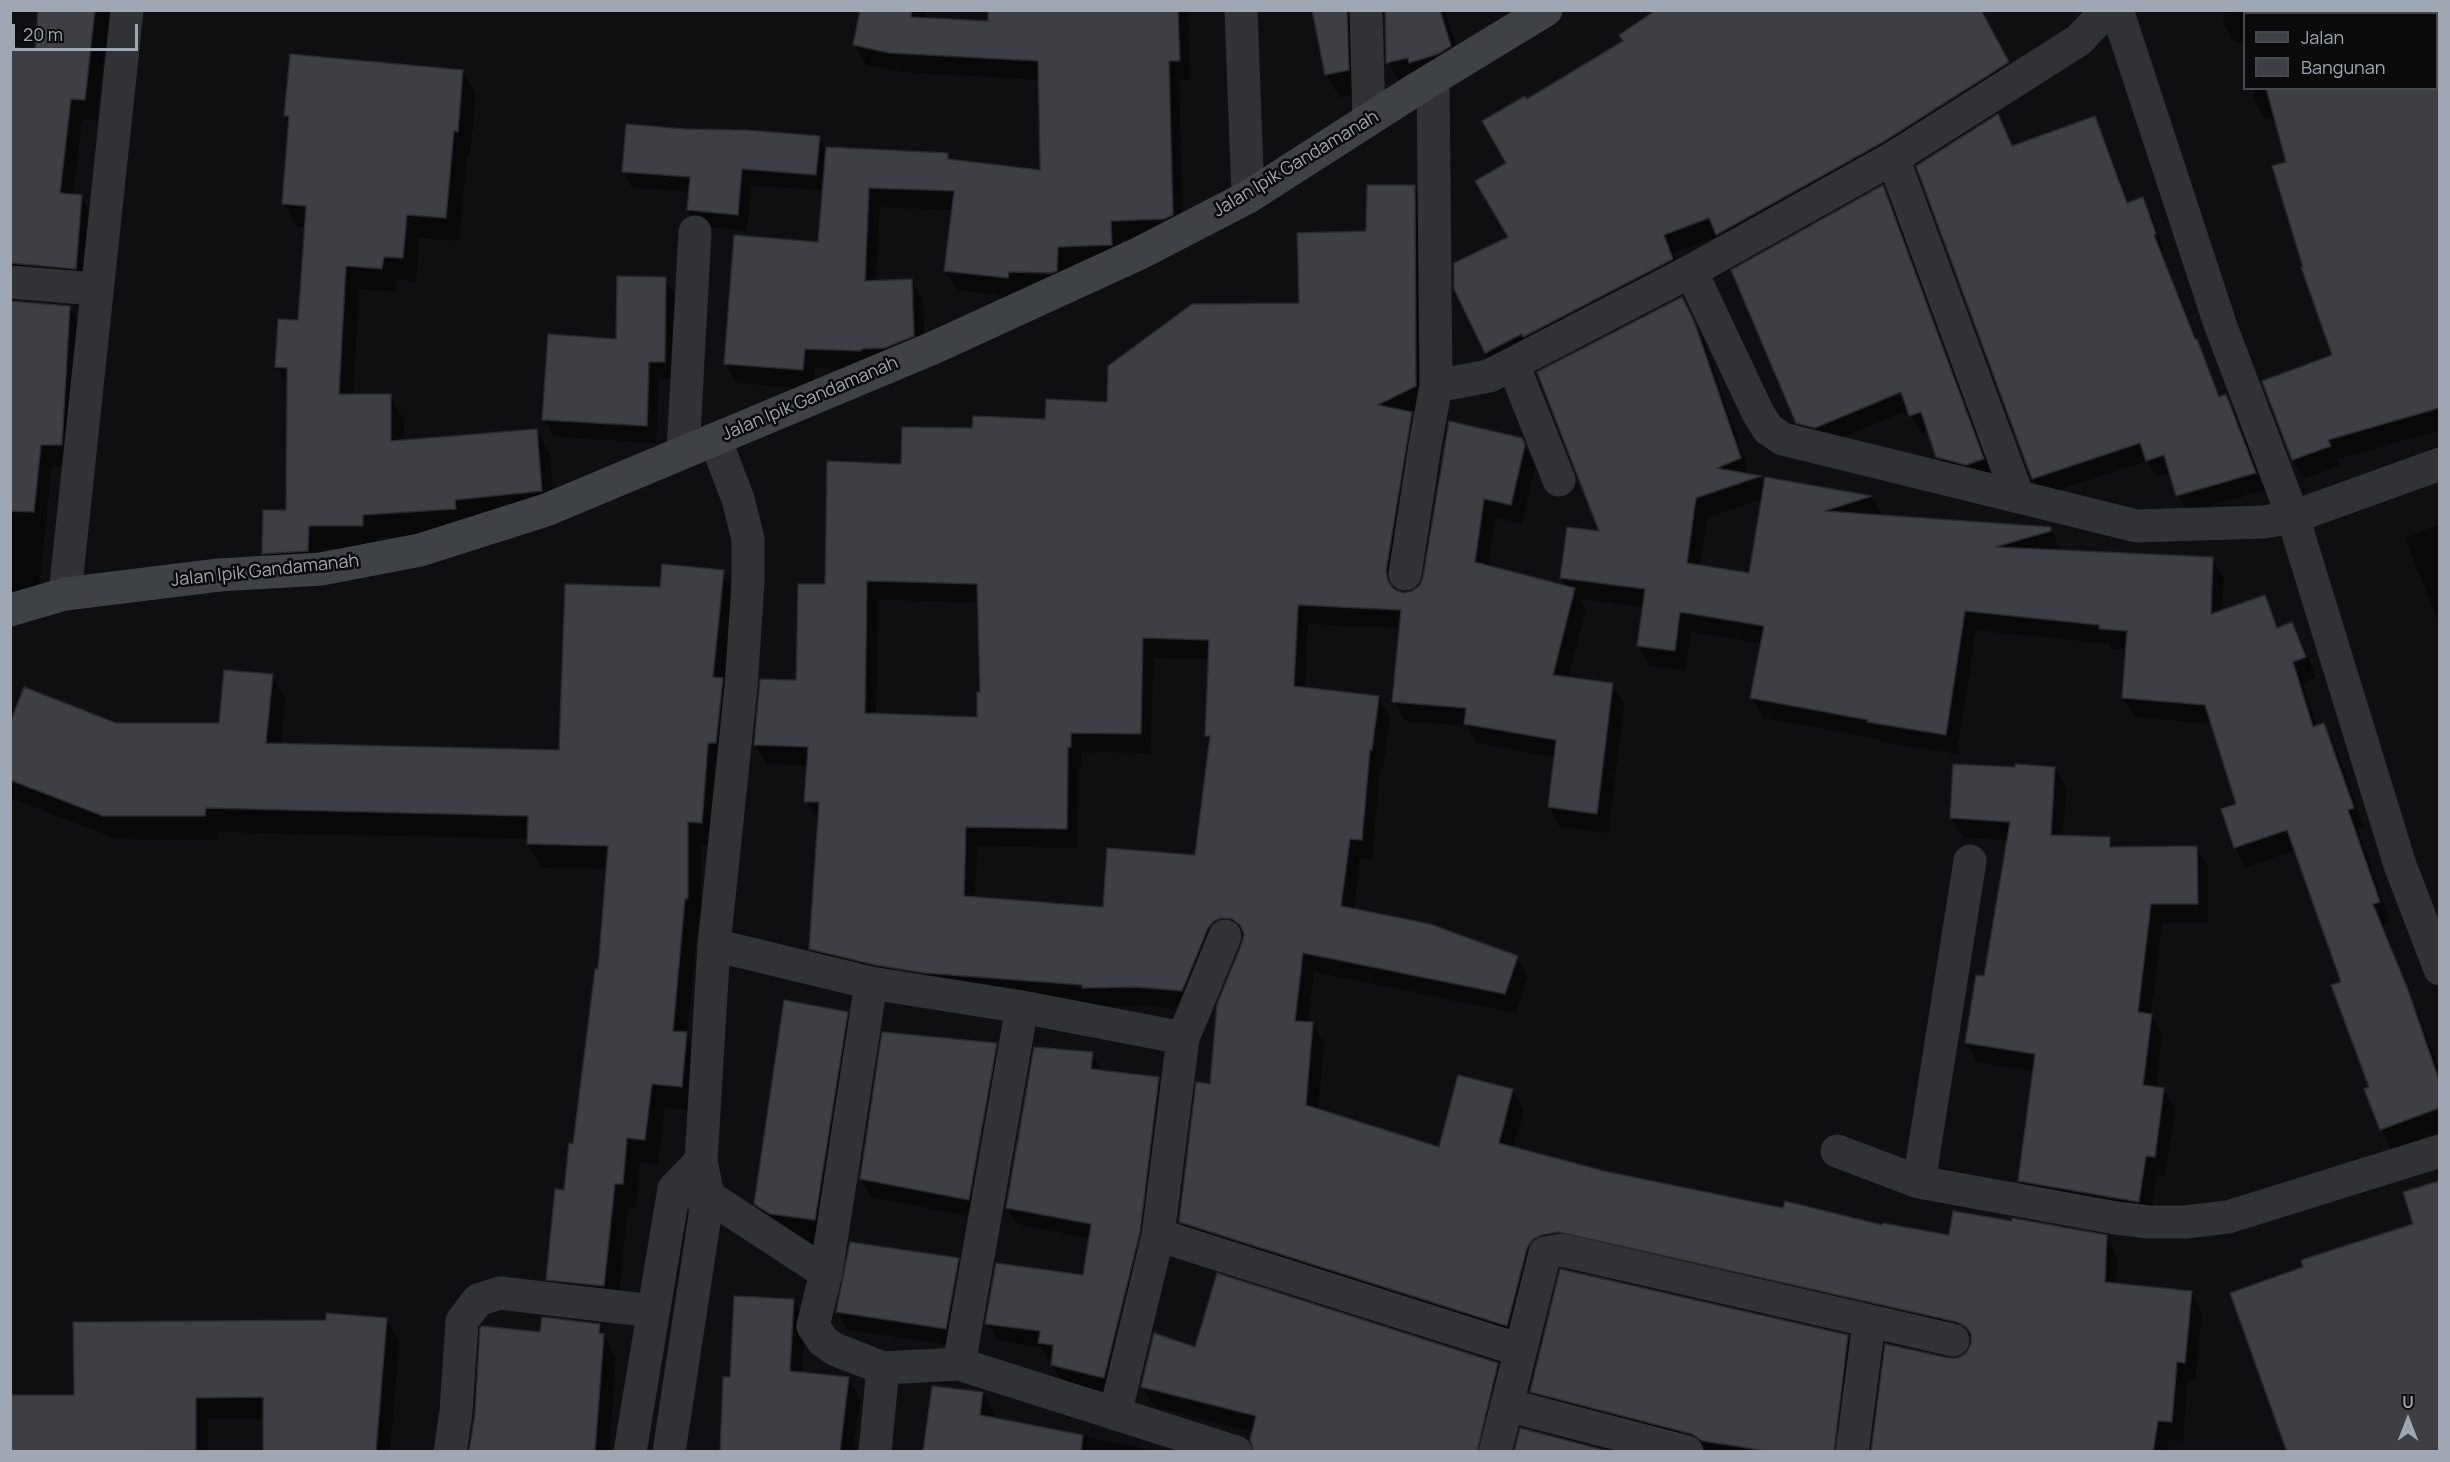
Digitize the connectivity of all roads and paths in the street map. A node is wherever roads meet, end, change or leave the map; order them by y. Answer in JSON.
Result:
{"nodes":[{"id":1,"x":127,"y":10,"type":"edge"},
{"id":2,"x":1241,"y":10,"type":"edge"},
{"id":3,"x":1366,"y":10,"type":"edge"},
{"id":4,"x":1546,"y":10,"type":"edge"},
{"id":5,"x":2107,"y":10,"type":"edge"},
{"id":6,"x":2117,"y":10,"type":"edge"},
{"id":7,"x":1433,"y":79,"type":"junction"},
{"id":8,"x":1369,"y":120,"type":"junction"},
{"id":9,"x":1893,"y":158,"type":"junction"},
{"id":10,"x":1248,"y":197,"type":"junction"},
{"id":11,"x":695,"y":232,"type":"dead end"},
{"id":12,"x":1691,"y":271,"type":"junction"},
{"id":13,"x":10,"y":282,"type":"edge"},
{"id":14,"x":96,"y":289,"type":"junction"},
{"id":15,"x":1513,"y":364,"type":"junction"},
{"id":16,"x":1436,"y":386,"type":"junction"},
{"id":17,"x":715,"y":439,"type":"junction"},
{"id":18,"x":683,"y":452,"type":"junction"},
{"id":19,"x":2439,"y":464,"type":"edge"},
{"id":20,"x":1559,"y":480,"type":"dead end"},
{"id":21,"x":2018,"y":497,"type":"junction"},
{"id":22,"x":2293,"y":517,"type":"junction"},
{"id":23,"x":1405,"y":574,"type":"dead end"},
{"id":24,"x":65,"y":594,"type":"junction"},
{"id":25,"x":10,"y":610,"type":"edge"},
{"id":26,"x":1970,"y":861,"type":"dead end"},
{"id":27,"x":1226,"y":936,"type":"dead end"},
{"id":28,"x":714,"y":945,"type":"junction"},
{"id":29,"x":2439,"y":969,"type":"edge"},
{"id":30,"x":871,"y":983,"type":"junction"},
{"id":31,"x":1022,"y":1007,"type":"junction"},
{"id":32,"x":1183,"y":1038,"type":"junction"},
{"id":33,"x":1838,"y":1151,"type":"dead end"},
{"id":34,"x":2439,"y":1151,"type":"edge"},
{"id":35,"x":701,"y":1161,"type":"junction"},
{"id":36,"x":1919,"y":1182,"type":"junction"},
{"id":37,"x":674,"y":1189,"type":"junction"},
{"id":38,"x":708,"y":1196,"type":"junction"},
{"id":39,"x":1158,"y":1235,"type":"junction"},
{"id":40,"x":826,"y":1273,"type":"junction"},
{"id":41,"x":653,"y":1311,"type":"junction"},
{"id":42,"x":1869,"y":1322,"type":"junction"},
{"id":43,"x":1953,"y":1340,"type":"dead end"},
{"id":44,"x":1520,"y":1350,"type":"junction"},
{"id":45,"x":959,"y":1364,"type":"junction"},
{"id":46,"x":883,"y":1368,"type":"junction"},
{"id":47,"x":1507,"y":1404,"type":"junction"},
{"id":48,"x":1115,"y":1414,"type":"junction"},
{"id":49,"x":1629,"y":1444,"type":"edge"},
{"id":50,"x":631,"y":1445,"type":"edge"},
{"id":51,"x":669,"y":1448,"type":"edge"},
{"id":52,"x":450,"y":1452,"type":"edge"},
{"id":53,"x":874,"y":1452,"type":"edge"},
{"id":54,"x":1236,"y":1452,"type":"edge"},
{"id":55,"x":1495,"y":1452,"type":"edge"},
{"id":56,"x":1687,"y":1452,"type":"edge"},
{"id":57,"x":1852,"y":1452,"type":"edge"}],
"edges":[{"from":1,"to":14,"type":"street"},
{"from":2,"to":10,"type":"street"},
{"from":3,"to":8,"type":"street"},
{"from":4,"to":7,"type":"street","name":"Jalan Ipik Gandamanah"},
{"from":5,"to":9,"type":"street"},
{"from":6,"to":22,"type":"street"},
{"from":7,"to":8,"type":"street","name":"Jalan Ipik Gandamanah"},
{"from":7,"to":16,"type":"street"},
{"from":8,"to":10,"type":"street","name":"Jalan Ipik Gandamanah"},
{"from":9,"to":12,"type":"street"},
{"from":9,"to":21,"type":"street"},
{"from":10,"to":17,"type":"street","name":"Jalan Ipik Gandamanah"},
{"from":11,"to":18,"type":"street"},
{"from":12,"to":15,"type":"street"},
{"from":12,"to":21,"type":"street"},
{"from":13,"to":14,"type":"street"},
{"from":14,"to":24,"type":"street"},
{"from":15,"to":16,"type":"street"},
{"from":15,"to":20,"type":"street"},
{"from":16,"to":23,"type":"street"},
{"from":17,"to":18,"type":"street","name":"Jalan Ipik Gandamanah"},
{"from":17,"to":28,"type":"street"},
{"from":18,"to":24,"type":"street","name":"Jalan Ipik Gandamanah"},
{"from":19,"to":22,"type":"street"},
{"from":21,"to":22,"type":"street"},
{"from":22,"to":29,"type":"street"},
{"from":24,"to":25,"type":"street","name":"Jalan Ipik Gandamanah"},
{"from":26,"to":36,"type":"street"},
{"from":27,"to":32,"type":"street"},
{"from":28,"to":30,"type":"street"},
{"from":28,"to":35,"type":"street"},
{"from":30,"to":31,"type":"street"},
{"from":30,"to":40,"type":"street"},
{"from":31,"to":32,"type":"street"},
{"from":31,"to":45,"type":"street"},
{"from":32,"to":39,"type":"street"},
{"from":33,"to":36,"type":"street"},
{"from":34,"to":36,"type":"street"},
{"from":35,"to":37,"type":"street"},
{"from":35,"to":38,"type":"street"},
{"from":37,"to":38,"type":"street"},
{"from":37,"to":41,"type":"street"},
{"from":38,"to":40,"type":"street"},
{"from":38,"to":51,"type":"street"},
{"from":39,"to":44,"type":"street"},
{"from":39,"to":48,"type":"street"},
{"from":40,"to":46,"type":"street"},
{"from":41,"to":50,"type":"street"},
{"from":41,"to":52,"type":"street"},
{"from":42,"to":43,"type":"street"},
{"from":42,"to":44,"type":"street"},
{"from":42,"to":57,"type":"street"},
{"from":44,"to":47,"type":"street"},
{"from":45,"to":46,"type":"street"},
{"from":45,"to":48,"type":"street"},
{"from":46,"to":53,"type":"street"},
{"from":47,"to":49,"type":"street"},
{"from":47,"to":55,"type":"street"},
{"from":48,"to":54,"type":"street"},
{"from":49,"to":56,"type":"street"},
{"from":50,"to":51,"type":"street"}]}
